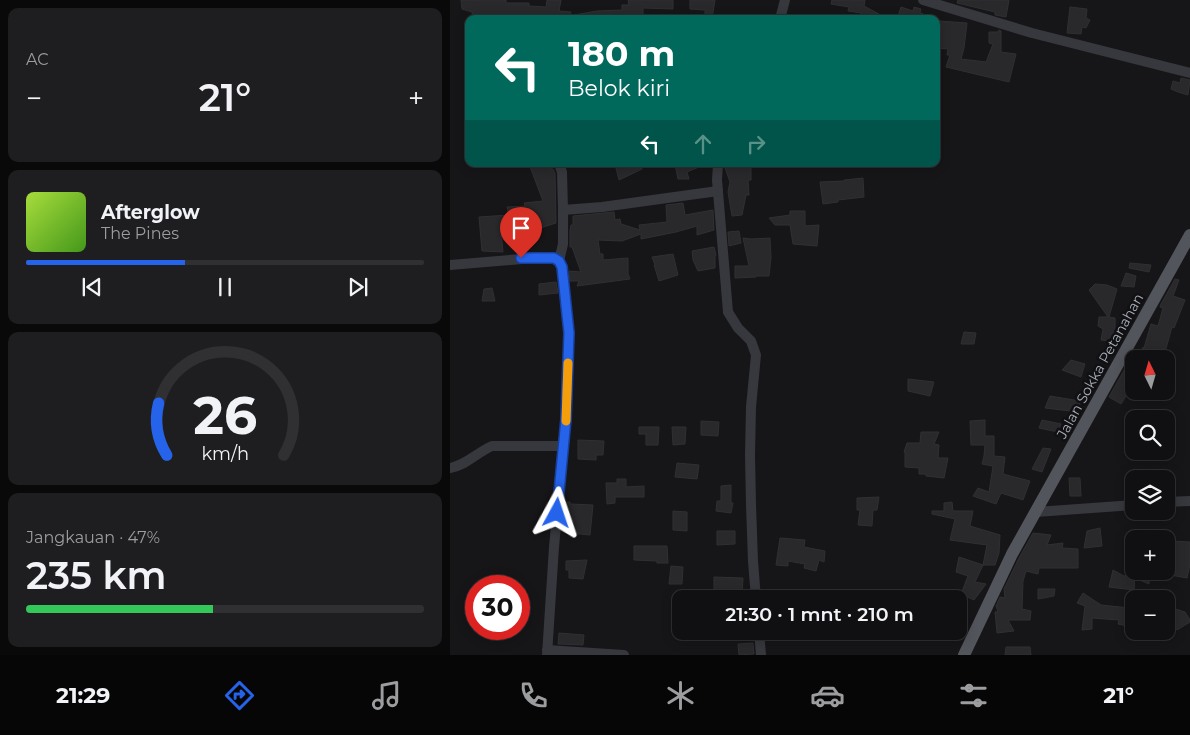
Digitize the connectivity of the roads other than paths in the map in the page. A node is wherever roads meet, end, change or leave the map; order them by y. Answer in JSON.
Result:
{"nodes":[{"id":1,"x":785,"y":0,"type":"edge"},
{"id":2,"x":923,"y":0,"type":"edge"},
{"id":3,"x":781,"y":15,"type":"edge"},
{"id":4,"x":1190,"y":73,"type":"edge"},
{"id":5,"x":560,"y":167,"type":"edge"},
{"id":6,"x":718,"y":167,"type":"edge"},
{"id":7,"x":718,"y":191,"type":"junction"},
{"id":8,"x":563,"y":210,"type":"junction"},
{"id":9,"x":1190,"y":235,"type":"edge"},
{"id":10,"x":559,"y":261,"type":"junction"},
{"id":11,"x":450,"y":265,"type":"edge"},
{"id":12,"x":563,"y":446,"type":"junction"},
{"id":13,"x":450,"y":468,"type":"edge"},
{"id":14,"x":1190,"y":501,"type":"edge"},
{"id":15,"x":1175,"y":502,"type":"edge"},
{"id":16,"x":1125,"y":506,"type":"edge"},
{"id":17,"x":1036,"y":512,"type":"junction"},
{"id":18,"x":755,"y":590,"type":"edge"},
{"id":19,"x":760,"y":640,"type":"edge"},
{"id":20,"x":547,"y":653,"type":"edge"},
{"id":21,"x":624,"y":655,"type":"edge"},
{"id":22,"x":761,"y":655,"type":"edge"},
{"id":23,"x":964,"y":655,"type":"edge"}],
"edges":[{"from":1,"to":3,"type":"street"},
{"from":2,"to":4,"type":"street"},
{"from":5,"to":8,"type":"street"},
{"from":6,"to":7,"type":"street"},
{"from":7,"to":8,"type":"street"},
{"from":7,"to":18,"type":"street"},
{"from":8,"to":10,"type":"street"},
{"from":9,"to":17,"type":"main road","name":"Jalan Sokka Petanahan"},
{"from":10,"to":11,"type":"street"},
{"from":10,"to":12,"type":"street"},
{"from":12,"to":13,"type":"street"},
{"from":12,"to":20,"type":"street"},
{"from":14,"to":15,"type":"street"},
{"from":16,"to":17,"type":"street"},
{"from":17,"to":23,"type":"main road","name":"Jalan Sokka Petanahan"},
{"from":19,"to":22,"type":"street"},
{"from":20,"to":21,"type":"street"}]}
